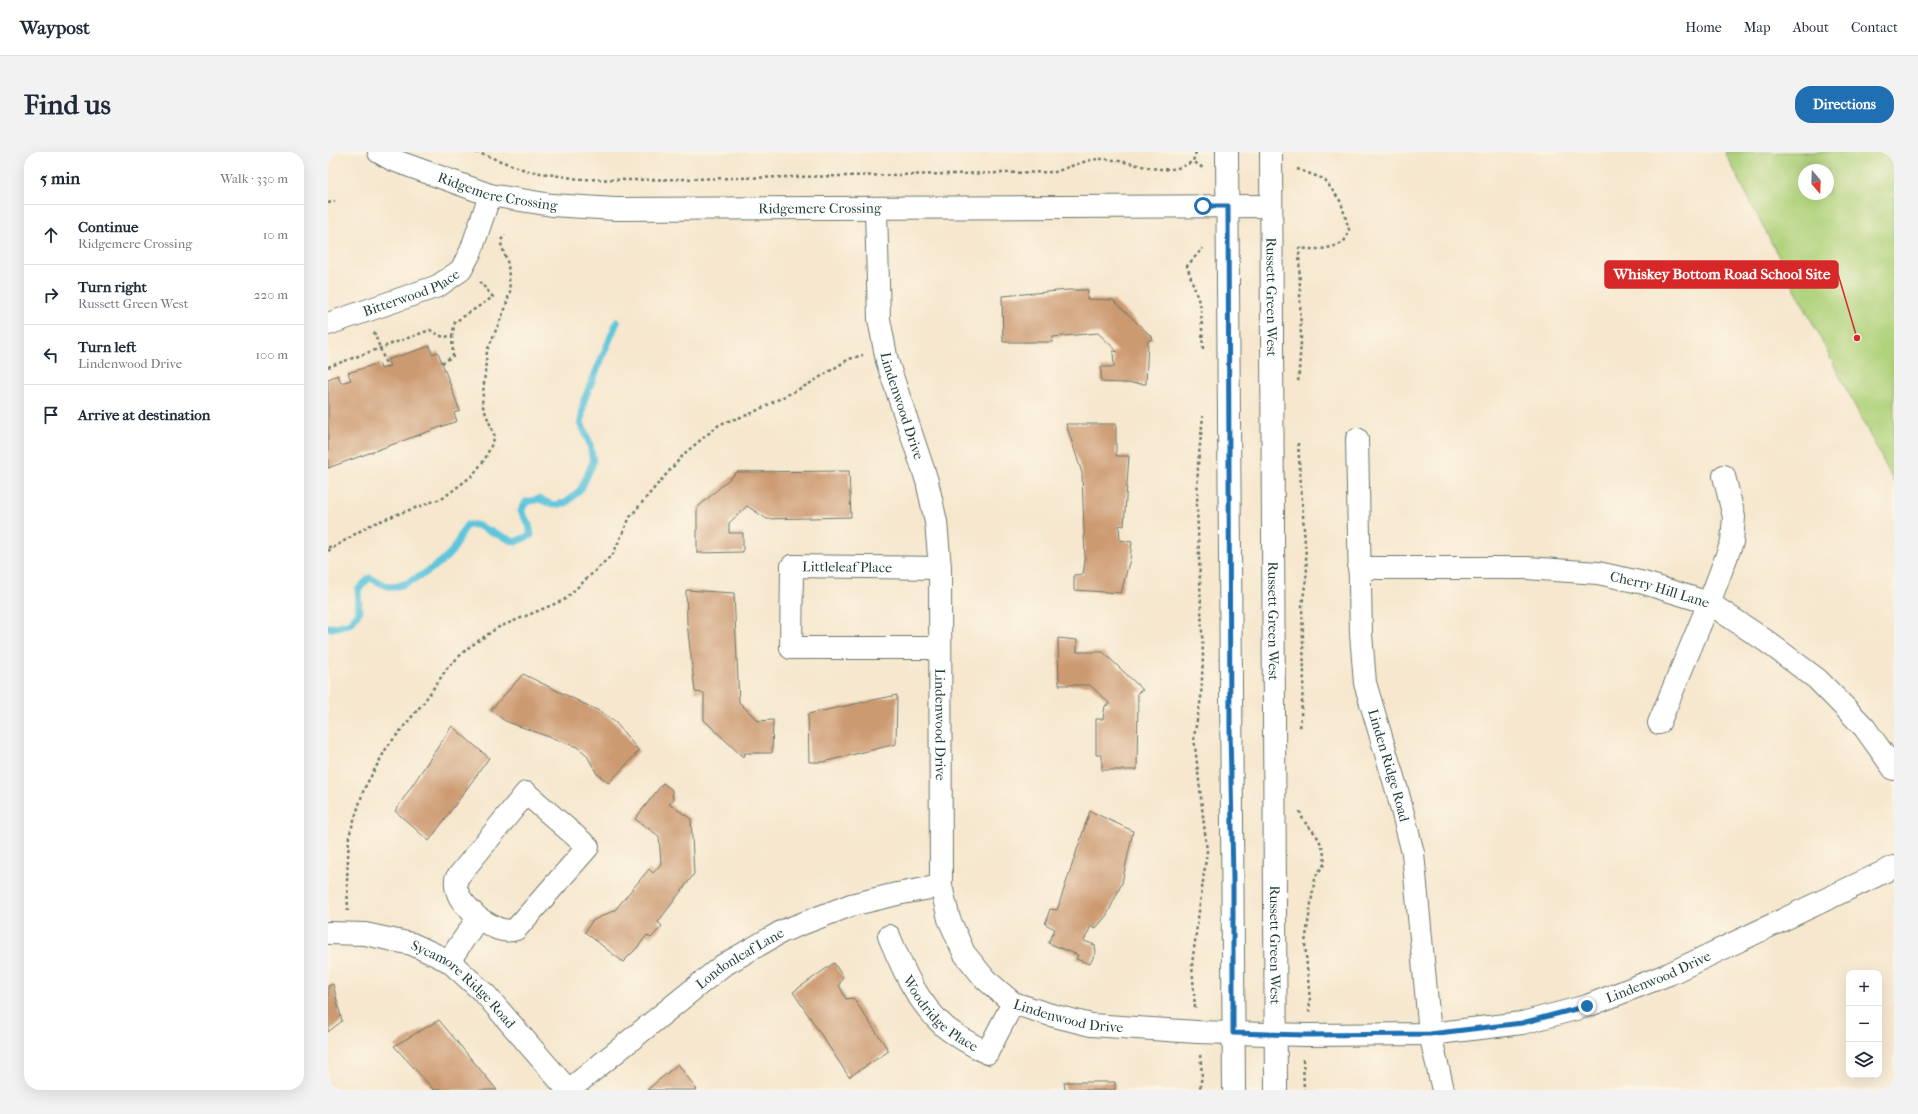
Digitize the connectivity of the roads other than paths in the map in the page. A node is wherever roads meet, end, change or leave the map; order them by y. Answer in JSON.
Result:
{"nodes":[{"id":1,"x":379,"y":152,"type":"edge"},
{"id":2,"x":1227,"y":152,"type":"edge"},
{"id":3,"x":1271,"y":152,"type":"edge"},
{"id":4,"x":490,"y":195,"type":"junction"},
{"id":5,"x":1228,"y":206,"type":"junction"},
{"id":6,"x":1271,"y":206,"type":"junction"},
{"id":7,"x":876,"y":209,"type":"junction"},
{"id":8,"x":328,"y":324,"type":"edge"},
{"id":9,"x":1358,"y":439,"type":"dead end"},
{"id":10,"x":1724,"y":476,"type":"dead end"},
{"id":11,"x":940,"y":568,"type":"junction"},
{"id":12,"x":1359,"y":568,"type":"junction"},
{"id":13,"x":1709,"y":604,"type":"junction"},
{"id":14,"x":940,"y":648,"type":"junction"},
{"id":15,"x":1659,"y":723,"type":"dead end"},
{"id":16,"x":1894,"y":770,"type":"edge"},
{"id":17,"x":1894,"y":867,"type":"edge"},
{"id":18,"x":941,"y":886,"type":"junction"},
{"id":19,"x":478,"y":918,"type":"junction"},
{"id":20,"x":338,"y":933,"type":"edge"},
{"id":21,"x":889,"y":936,"type":"dead end"},
{"id":22,"x":449,"y":961,"type":"junction"},
{"id":23,"x":1014,"y":1003,"type":"junction"},
{"id":24,"x":1233,"y":1033,"type":"junction"},
{"id":25,"x":1276,"y":1034,"type":"junction"},
{"id":26,"x":1430,"y":1034,"type":"junction"},
{"id":27,"x":568,"y":1090,"type":"edge"},
{"id":28,"x":1234,"y":1090,"type":"edge"},
{"id":29,"x":1276,"y":1090,"type":"edge"},
{"id":30,"x":1443,"y":1090,"type":"edge"}],
"edges":[{"from":1,"to":4,"type":"street","name":"Ridgemere Crossing"},
{"from":2,"to":5,"type":"street"},
{"from":3,"to":6,"type":"street","name":"Russett Green West"},
{"from":4,"to":7,"type":"street","name":"Ridgemere Crossing"},
{"from":4,"to":8,"type":"street","name":"Bitterwood Place"},
{"from":5,"to":6,"type":"street","name":"Ridgemere Crossing"},
{"from":5,"to":7,"type":"street","name":"Ridgemere Crossing"},
{"from":5,"to":24,"type":"street"},
{"from":6,"to":25,"type":"street","name":"Russett Green West"},
{"from":7,"to":11,"type":"street","name":"Lindenwood Drive"},
{"from":9,"to":12,"type":"street","name":"Linden Ridge Road"},
{"from":10,"to":13,"type":"street"},
{"from":11,"to":14,"type":"street","name":"Lindenwood Drive"},
{"from":11,"to":14,"type":"street","name":"Littleleaf Place"},
{"from":12,"to":13,"type":"street","name":"Cherry Hill Lane"},
{"from":12,"to":26,"type":"street","name":"Linden Ridge Road"},
{"from":13,"to":15,"type":"street"},
{"from":13,"to":16,"type":"street","name":"Cherry Hill Lane"},
{"from":14,"to":18,"type":"street","name":"Lindenwood Drive"},
{"from":17,"to":26,"type":"street","name":"Lindenwood Drive"},
{"from":18,"to":23,"type":"street","name":"Lindenwood Drive"},
{"from":18,"to":27,"type":"street","name":"Londonleaf Lane"},
{"from":19,"to":19,"type":"street"},
{"from":19,"to":22,"type":"street"},
{"from":20,"to":22,"type":"street","name":"Sycamore Ridge Road"},
{"from":21,"to":23,"type":"street","name":"Woodridge Place"},
{"from":22,"to":27,"type":"street","name":"Sycamore Ridge Road"},
{"from":23,"to":24,"type":"street","name":"Lindenwood Drive"},
{"from":24,"to":25,"type":"street","name":"Lindenwood Drive"},
{"from":24,"to":28,"type":"street"},
{"from":25,"to":26,"type":"street","name":"Lindenwood Drive"},
{"from":25,"to":29,"type":"street","name":"Russett Green West"},
{"from":26,"to":30,"type":"street","name":"Linden Ridge Road"}]}
